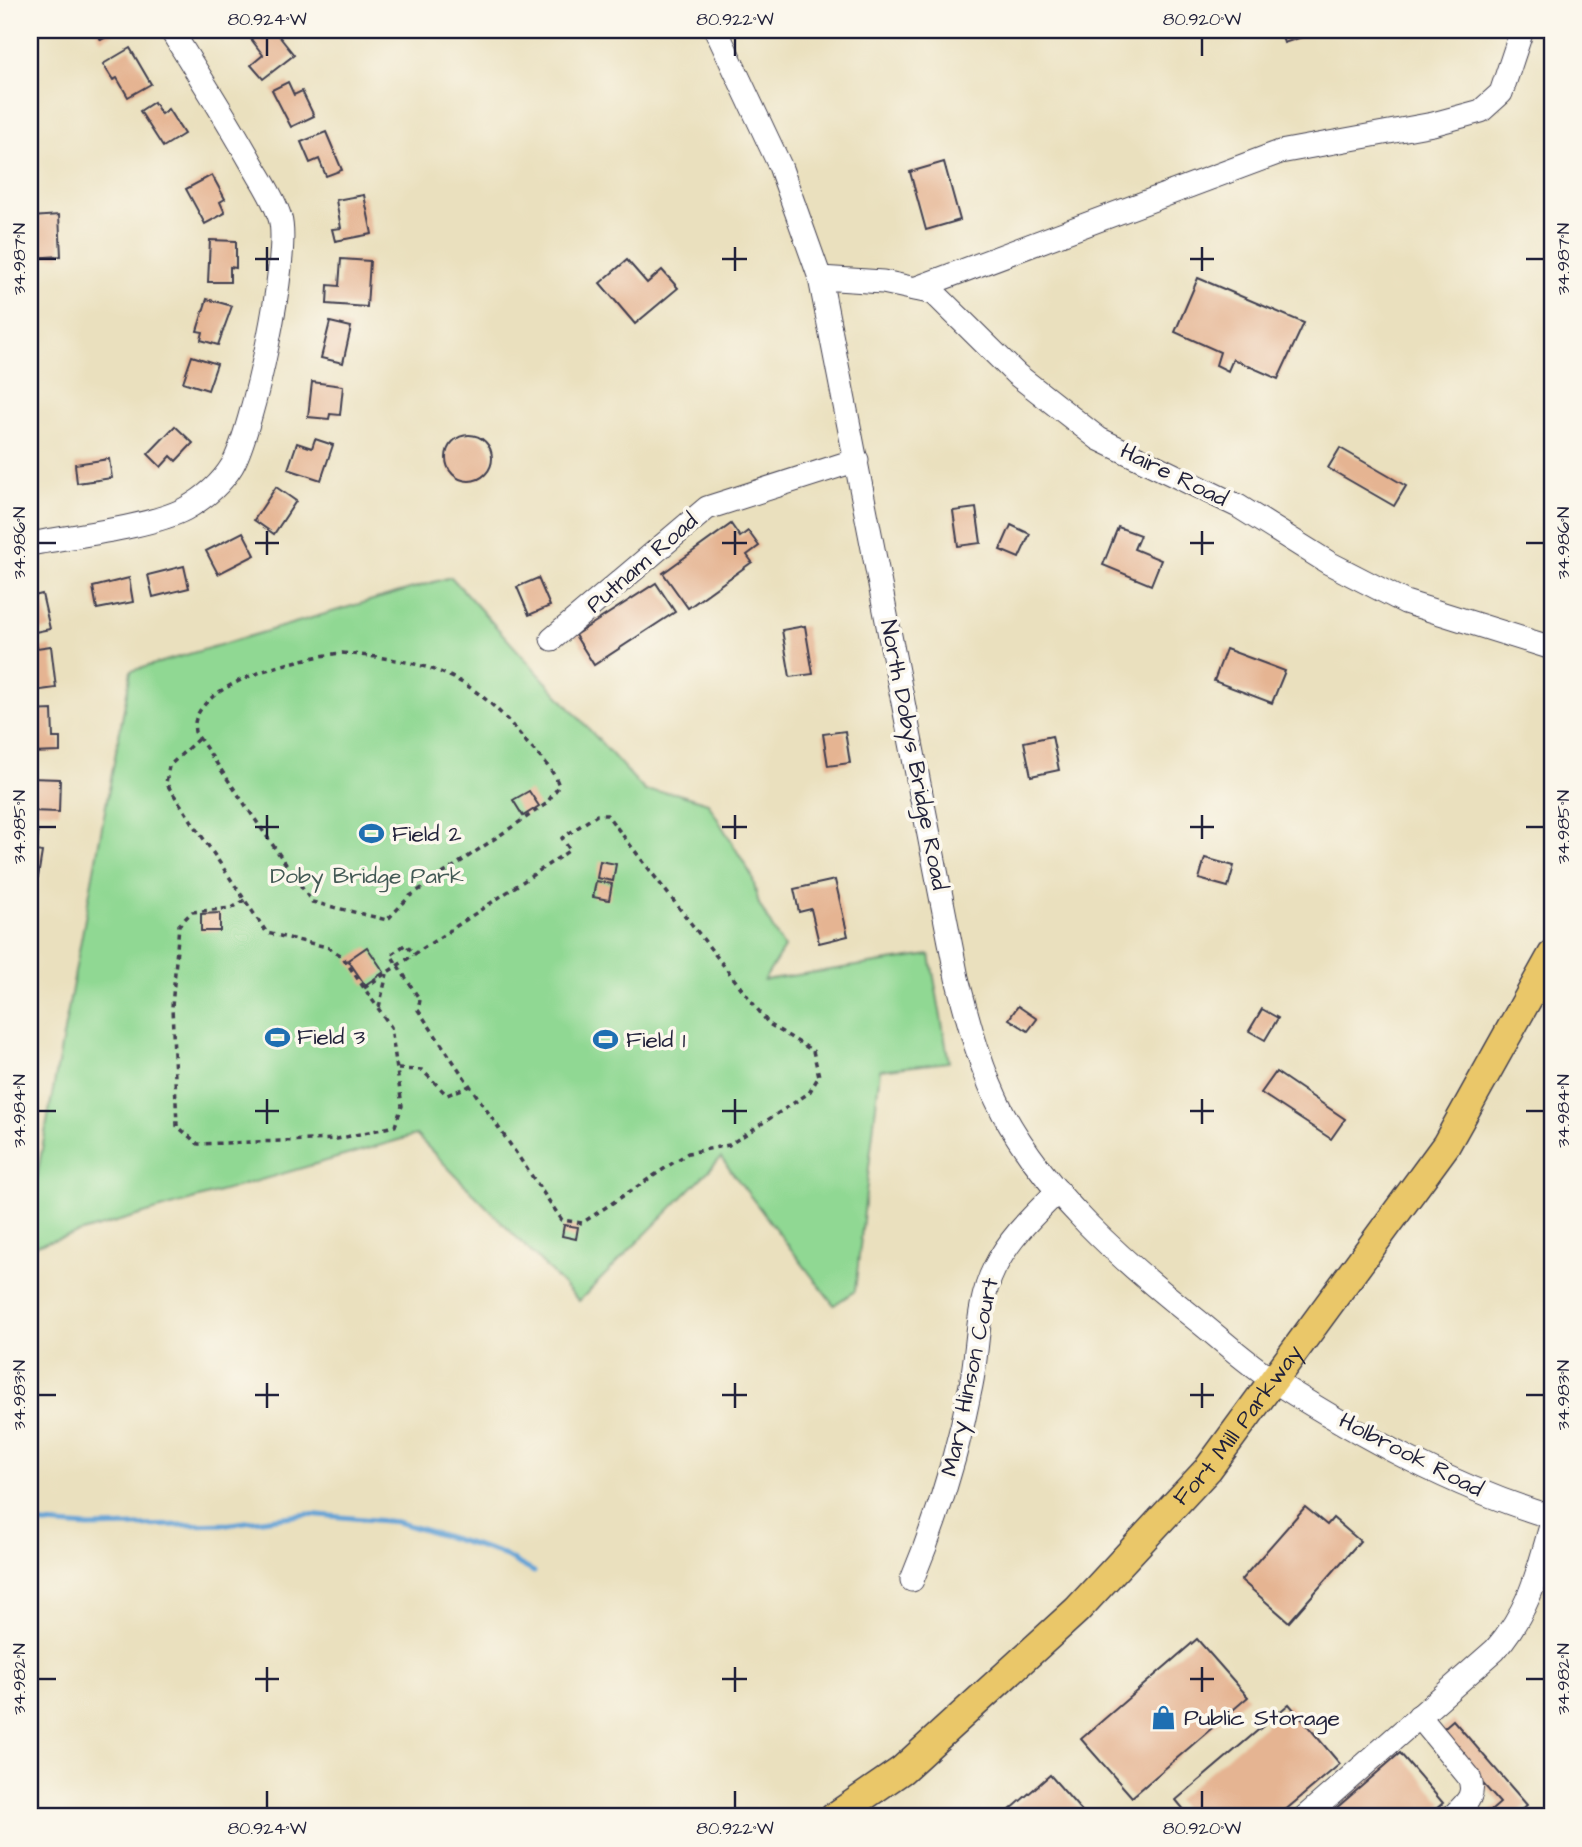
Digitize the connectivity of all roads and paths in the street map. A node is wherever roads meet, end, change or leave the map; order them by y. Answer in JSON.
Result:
{"nodes":[{"id":1,"x":171,"y":30,"type":"edge"},
{"id":2,"x":716,"y":30,"type":"edge"},
{"id":3,"x":1522,"y":30,"type":"edge"},
{"id":4,"x":820,"y":278,"type":"junction"},
{"id":5,"x":914,"y":289,"type":"junction"},
{"id":6,"x":857,"y":460,"type":"junction"},
{"id":7,"x":30,"y":544,"type":"edge"},
{"id":8,"x":552,"y":639,"type":"dead end"},
{"id":9,"x":1552,"y":648,"type":"edge"},
{"id":10,"x":198,"y":739,"type":"junction"},
{"id":11,"x":245,"y":900,"type":"junction"},
{"id":12,"x":414,"y":954,"type":"junction"},
{"id":13,"x":1552,"y":955,"type":"edge"},
{"id":14,"x":397,"y":966,"type":"junction"},
{"id":15,"x":387,"y":972,"type":"junction"},
{"id":16,"x":364,"y":988,"type":"junction"},
{"id":17,"x":379,"y":1009,"type":"junction"},
{"id":18,"x":398,"y":1069,"type":"junction"},
{"id":19,"x":470,"y":1086,"type":"junction"},
{"id":20,"x":1058,"y":1191,"type":"junction"},
{"id":21,"x":1275,"y":1381,"type":"junction"},
{"id":22,"x":1552,"y":1520,"type":"edge"},
{"id":23,"x":912,"y":1580,"type":"dead end"},
{"id":24,"x":1419,"y":1716,"type":"junction"},
{"id":25,"x":834,"y":1817,"type":"edge"},
{"id":26,"x":1305,"y":1817,"type":"edge"},
{"id":27,"x":1452,"y":1817,"type":"edge"}],
"edges":[{"from":1,"to":7,"type":"street"},
{"from":2,"to":4,"type":"street","name":"North Dobys Bridge Road"},
{"from":3,"to":5,"type":"street"},
{"from":4,"to":5,"type":"street","name":"Haire Road"},
{"from":4,"to":6,"type":"street","name":"North Dobys Bridge Road"},
{"from":5,"to":9,"type":"street","name":"Haire Road"},
{"from":6,"to":8,"type":"street","name":"Putnam Road"},
{"from":6,"to":20,"type":"street","name":"North Dobys Bridge Road"},
{"from":10,"to":10,"type":"path"},
{"from":10,"to":11,"type":"path"},
{"from":11,"to":16,"type":"path"},
{"from":11,"to":18,"type":"path"},
{"from":12,"to":14,"type":"path"},
{"from":12,"to":14,"type":"path"},
{"from":12,"to":19,"type":"path"},
{"from":13,"to":21,"type":"main road","name":"Fort Mill Parkway"},
{"from":14,"to":15,"type":"path"},
{"from":14,"to":19,"type":"path"},
{"from":15,"to":16,"type":"path"},
{"from":15,"to":17,"type":"path"},
{"from":16,"to":17,"type":"path"},
{"from":17,"to":18,"type":"path"},
{"from":18,"to":19,"type":"path"},
{"from":20,"to":21,"type":"street","name":"North Dobys Bridge Road"},
{"from":20,"to":23,"type":"street","name":"Mary Hinson Court"},
{"from":21,"to":22,"type":"street","name":"Holbrook Road"},
{"from":21,"to":25,"type":"main road","name":"Fort Mill Parkway"},
{"from":22,"to":24,"type":"street"},
{"from":24,"to":26,"type":"street"},
{"from":24,"to":27,"type":"street"}]}
